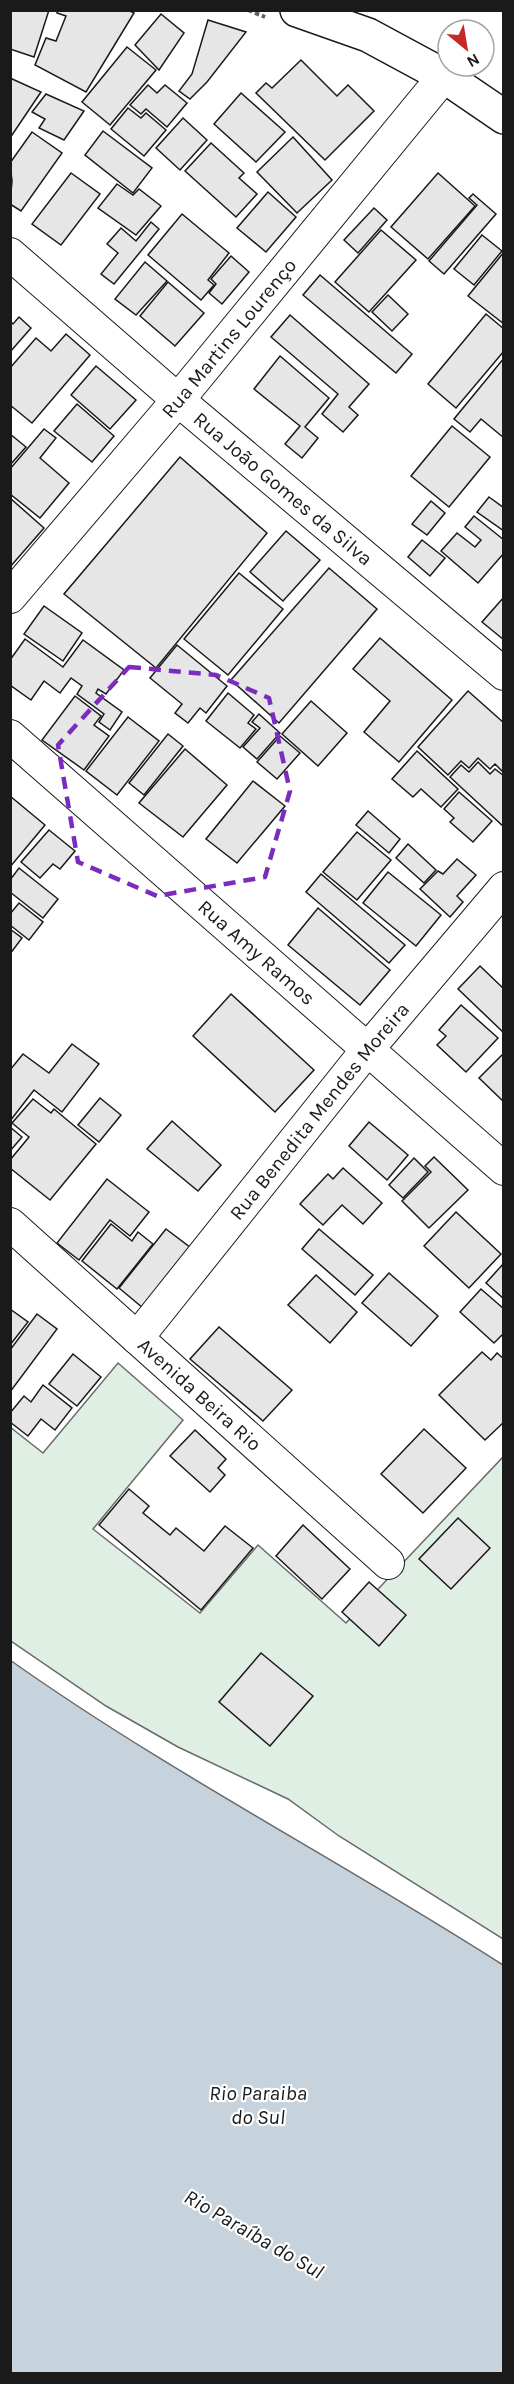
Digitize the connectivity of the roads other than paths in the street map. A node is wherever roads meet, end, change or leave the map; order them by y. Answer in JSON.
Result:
{"nodes":[{"id":1,"x":297,"y":10,"type":"edge"},
{"id":2,"x":436,"y":72,"type":"edge"},
{"id":3,"x":442,"y":78,"type":"edge"},
{"id":4,"x":447,"y":78,"type":"edge"},
{"id":5,"x":504,"y":117,"type":"edge"},
{"id":6,"x":10,"y":254,"type":"edge"},
{"id":7,"x":178,"y":400,"type":"junction"},
{"id":8,"x":10,"y":597,"type":"edge"},
{"id":9,"x":504,"y":674,"type":"edge"},
{"id":10,"x":10,"y":736,"type":"edge"},
{"id":11,"x":504,"y":888,"type":"edge"},
{"id":12,"x":367,"y":1050,"type":"junction"},
{"id":13,"x":504,"y":1169,"type":"edge"},
{"id":14,"x":10,"y":1224,"type":"edge"},
{"id":15,"x":138,"y":1338,"type":"junction"},
{"id":16,"x":388,"y":1563,"type":"dead end"}],
"edges":[{"from":1,"to":2,"type":"street"},
{"from":3,"to":7,"type":"street","name":"Rua Martins Lourenço"},
{"from":4,"to":5,"type":"street"},
{"from":6,"to":7,"type":"street","name":"Rua João Gomes da Silva"},
{"from":7,"to":8,"type":"street","name":"Rua Martins Lourenço"},
{"from":7,"to":9,"type":"street","name":"Rua João Gomes da Silva"},
{"from":10,"to":12,"type":"street","name":"Rua Amy Ramos"},
{"from":11,"to":12,"type":"street","name":"Rua Benedita Mendes Moreira"},
{"from":12,"to":13,"type":"street","name":"Rua Amy Ramos"},
{"from":12,"to":15,"type":"street","name":"Rua Benedita Mendes Moreira"},
{"from":14,"to":15,"type":"street","name":"Avenida Beira Rio"},
{"from":15,"to":16,"type":"street","name":"Avenida Beira Rio"}]}
